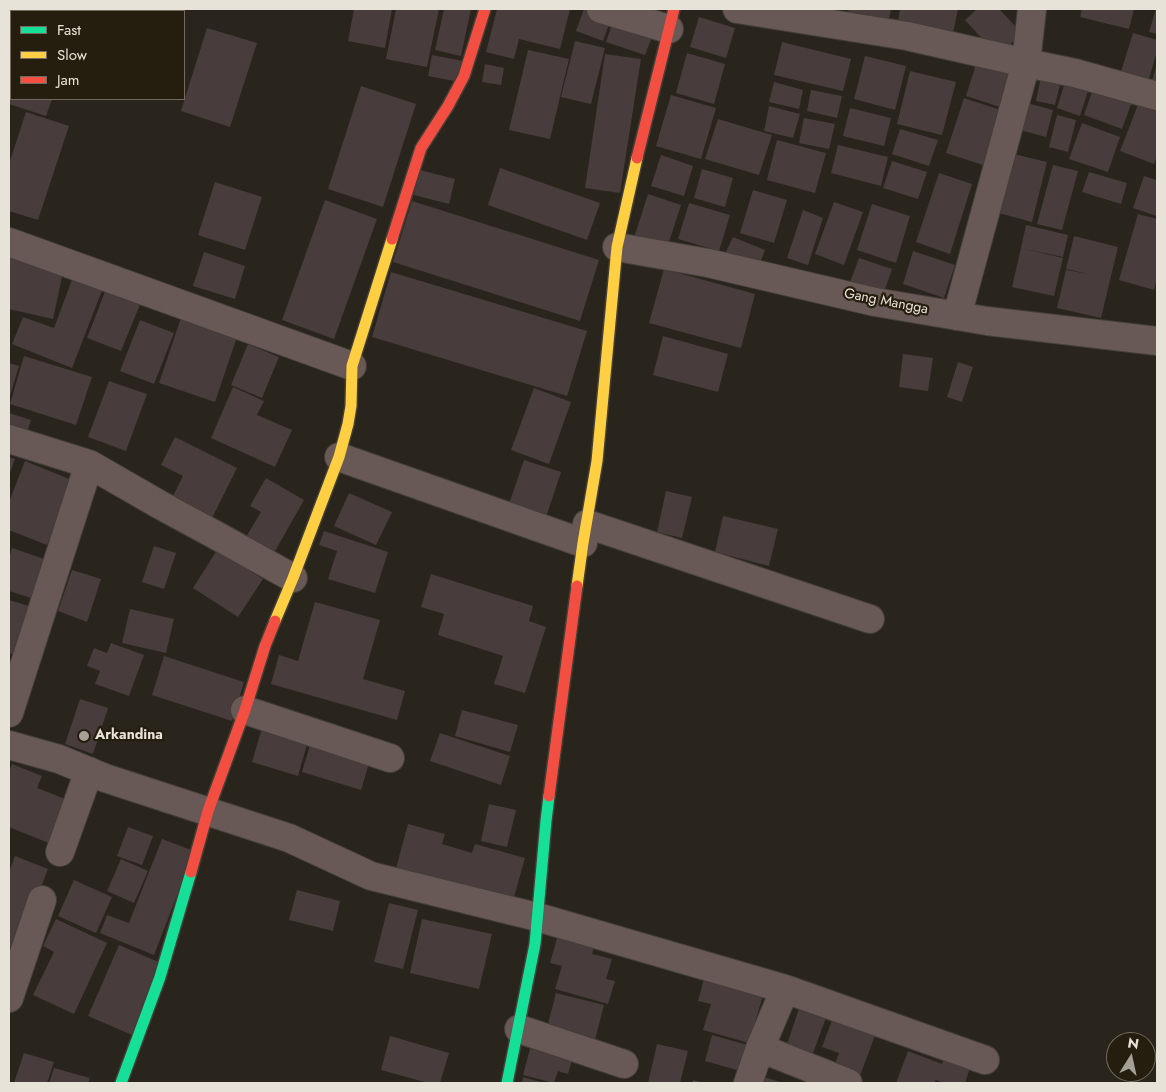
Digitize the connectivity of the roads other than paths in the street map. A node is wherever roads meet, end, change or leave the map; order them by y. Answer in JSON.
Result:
{"nodes":[{"id":1,"x":485,"y":9,"type":"edge"},
{"id":2,"x":601,"y":9,"type":"edge"},
{"id":3,"x":737,"y":9,"type":"edge"},
{"id":4,"x":1032,"y":9,"type":"edge"},
{"id":5,"x":837,"y":17,"type":"edge"},
{"id":6,"x":672,"y":19,"type":"edge"},
{"id":7,"x":1026,"y":63,"type":"junction"},
{"id":8,"x":1157,"y":96,"type":"edge"},
{"id":9,"x":9,"y":242,"type":"edge"},
{"id":10,"x":617,"y":247,"type":"junction"},
{"id":11,"x":958,"y":316,"type":"junction"},
{"id":12,"x":1157,"y":341,"type":"edge"},
{"id":13,"x":352,"y":366,"type":"junction"},
{"id":14,"x":9,"y":439,"type":"edge"},
{"id":15,"x":339,"y":457,"type":"junction"},
{"id":16,"x":89,"y":464,"type":"junction"},
{"id":17,"x":585,"y":534,"type":"junction"},
{"id":18,"x":292,"y":578,"type":"junction"},
{"id":19,"x":870,"y":619,"type":"dead end"},
{"id":20,"x":245,"y":710,"type":"junction"},
{"id":21,"x":9,"y":713,"type":"edge"},
{"id":22,"x":9,"y":745,"type":"edge"},
{"id":23,"x":390,"y":758,"type":"dead end"},
{"id":24,"x":89,"y":771,"type":"junction"},
{"id":25,"x":208,"y":811,"type":"junction"},
{"id":26,"x":60,"y":852,"type":"dead end"},
{"id":27,"x":42,"y":900,"type":"dead end"},
{"id":28,"x":537,"y":917,"type":"junction"},
{"id":29,"x":784,"y":989,"type":"junction"},
{"id":30,"x":9,"y":998,"type":"edge"},
{"id":31,"x":519,"y":1029,"type":"junction"},
{"id":32,"x":760,"y":1048,"type":"junction"},
{"id":33,"x":985,"y":1060,"type":"dead end"},
{"id":34,"x":624,"y":1064,"type":"dead end"},
{"id":35,"x":121,"y":1083,"type":"edge"},
{"id":36,"x":508,"y":1083,"type":"edge"},
{"id":37,"x":748,"y":1083,"type":"edge"},
{"id":38,"x":848,"y":1083,"type":"edge"}],
"edges":[{"from":1,"to":13,"type":"street"},
{"from":2,"to":6,"type":"street"},
{"from":3,"to":5,"type":"street"},
{"from":4,"to":7,"type":"street"},
{"from":5,"to":7,"type":"street"},
{"from":6,"to":10,"type":"street"},
{"from":7,"to":8,"type":"street"},
{"from":7,"to":11,"type":"street"},
{"from":9,"to":13,"type":"street"},
{"from":10,"to":11,"type":"street","name":"Gang Mangga"},
{"from":10,"to":17,"type":"street"},
{"from":11,"to":12,"type":"street","name":"Gang Mangga"},
{"from":13,"to":15,"type":"street"},
{"from":14,"to":16,"type":"street"},
{"from":15,"to":17,"type":"street"},
{"from":15,"to":18,"type":"street"},
{"from":16,"to":18,"type":"street"},
{"from":16,"to":21,"type":"street"},
{"from":17,"to":19,"type":"street"},
{"from":17,"to":28,"type":"street"},
{"from":18,"to":20,"type":"street"},
{"from":20,"to":23,"type":"street"},
{"from":20,"to":25,"type":"street"},
{"from":22,"to":24,"type":"street"},
{"from":24,"to":25,"type":"street"},
{"from":24,"to":26,"type":"street"},
{"from":25,"to":28,"type":"street"},
{"from":25,"to":35,"type":"street"},
{"from":27,"to":30,"type":"street"},
{"from":28,"to":29,"type":"street"},
{"from":28,"to":31,"type":"street"},
{"from":29,"to":32,"type":"street"},
{"from":29,"to":33,"type":"street"},
{"from":31,"to":34,"type":"street"},
{"from":31,"to":36,"type":"street"},
{"from":32,"to":37,"type":"street"},
{"from":32,"to":38,"type":"street"}]}
